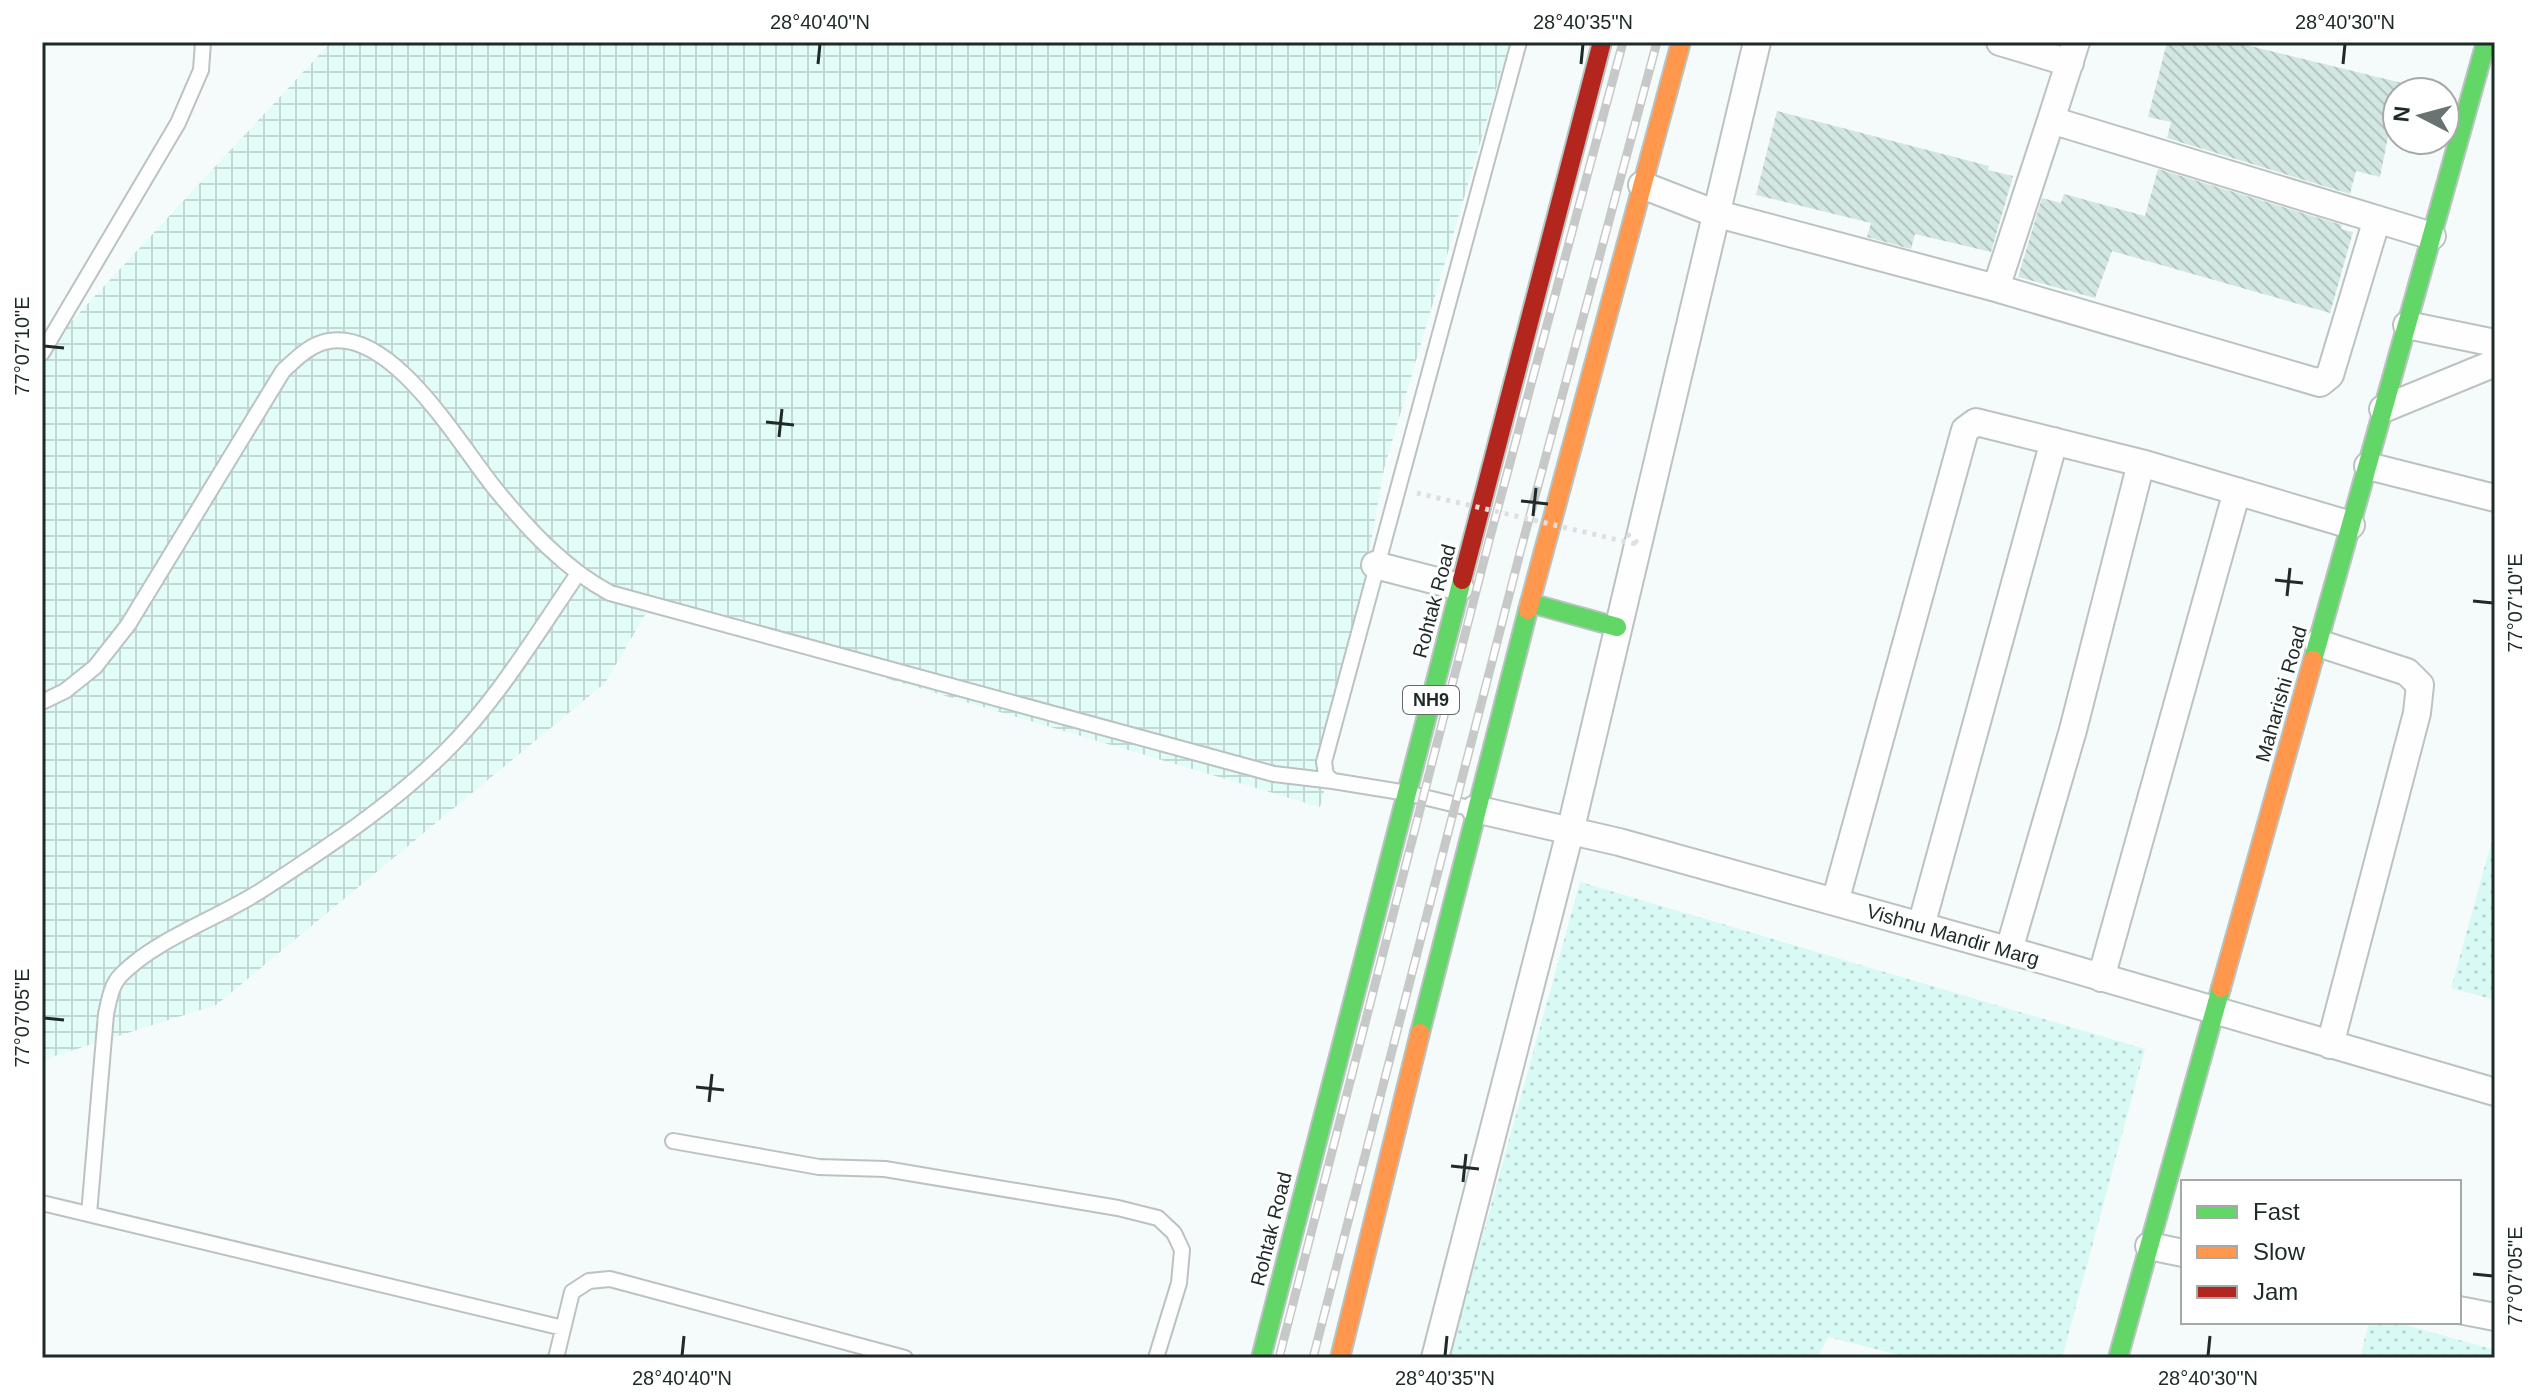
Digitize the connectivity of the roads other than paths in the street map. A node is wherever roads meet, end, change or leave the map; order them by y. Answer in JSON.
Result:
{"nodes":[{"id":1,"x":203,"y":42,"type":"edge"},
{"id":2,"x":1519,"y":42,"type":"edge"},
{"id":3,"x":1602,"y":42,"type":"edge"},
{"id":4,"x":1681,"y":42,"type":"edge"},
{"id":5,"x":1757,"y":42,"type":"edge"},
{"id":6,"x":2000,"y":42,"type":"edge"},
{"id":7,"x":2486,"y":42,"type":"edge"},
{"id":8,"x":2073,"y":52,"type":"edge"},
{"id":9,"x":2051,"y":120,"type":"junction"},
{"id":10,"x":1642,"y":185,"type":"junction"},
{"id":11,"x":1714,"y":213,"type":"junction"},
{"id":12,"x":2377,"y":219,"type":"junction"},
{"id":13,"x":2432,"y":236,"type":"junction"},
{"id":14,"x":1996,"y":288,"type":"junction"},
{"id":15,"x":2407,"y":325,"type":"junction"},
{"id":16,"x":2495,"y":343,"type":"edge"},
{"id":17,"x":42,"y":353,"type":"edge"},
{"id":18,"x":2495,"y":363,"type":"edge"},
{"id":19,"x":2383,"y":409,"type":"junction"},
{"id":20,"x":2054,"y":441,"type":"junction"},
{"id":21,"x":2141,"y":463,"type":"junction"},
{"id":22,"x":2368,"y":466,"type":"junction"},
{"id":23,"x":2237,"y":491,"type":"junction"},
{"id":24,"x":2495,"y":498,"type":"edge"},
{"id":25,"x":2351,"y":525,"type":"junction"},
{"id":26,"x":1375,"y":565,"type":"junction"},
{"id":27,"x":577,"y":575,"type":"junction"},
{"id":28,"x":1460,"y":587,"type":"junction"},
{"id":29,"x":1530,"y":603,"type":"junction"},
{"id":30,"x":1617,"y":627,"type":"junction"},
{"id":31,"x":2318,"y":643,"type":"junction"},
{"id":32,"x":42,"y":702,"type":"edge"},
{"id":33,"x":1333,"y":781,"type":"junction"},
{"id":34,"x":1407,"y":793,"type":"junction"},
{"id":35,"x":1475,"y":809,"type":"junction"},
{"id":36,"x":1571,"y":828,"type":"junction"},
{"id":37,"x":1835,"y":902,"type":"junction"},
{"id":38,"x":1921,"y":926,"type":"junction"},
{"id":39,"x":2009,"y":950,"type":"junction"},
{"id":40,"x":2101,"y":978,"type":"junction"},
{"id":41,"x":2214,"y":1012,"type":"junction"},
{"id":42,"x":2330,"y":1045,"type":"junction"},
{"id":43,"x":2495,"y":1092,"type":"edge"},
{"id":44,"x":673,"y":1141,"type":"dead end"},
{"id":45,"x":42,"y":1203,"type":"edge"},
{"id":46,"x":89,"y":1214,"type":"junction"},
{"id":47,"x":2149,"y":1246,"type":"junction"},
{"id":48,"x":2181,"y":1253,"type":"edge"},
{"id":49,"x":2461,"y":1310,"type":"edge"},
{"id":50,"x":2495,"y":1317,"type":"edge"},
{"id":51,"x":563,"y":1328,"type":"junction"},
{"id":52,"x":556,"y":1358,"type":"edge"},
{"id":53,"x":905,"y":1358,"type":"edge"},
{"id":54,"x":1156,"y":1358,"type":"edge"},
{"id":55,"x":1261,"y":1358,"type":"edge"},
{"id":56,"x":1340,"y":1358,"type":"edge"},
{"id":57,"x":1435,"y":1358,"type":"edge"},
{"id":58,"x":2118,"y":1358,"type":"edge"}],
"edges":[{"from":1,"to":17,"type":"lane"},
{"from":2,"to":26,"type":"lane"},
{"from":3,"to":28,"type":"main road","name":"Rohtak Road","number":"NH9"},
{"from":4,"to":10,"type":"main road"},
{"from":5,"to":11,"type":"street"},
{"from":6,"to":8,"type":"street"},
{"from":7,"to":13,"type":"main road","name":"Maharishi Road"},
{"from":8,"to":9,"type":"street"},
{"from":9,"to":12,"type":"street"},
{"from":9,"to":14,"type":"street"},
{"from":10,"to":11,"type":"street"},
{"from":10,"to":29,"type":"main road"},
{"from":11,"to":14,"type":"street"},
{"from":11,"to":30,"type":"street"},
{"from":12,"to":13,"type":"street"},
{"from":12,"to":14,"type":"street"},
{"from":13,"to":15,"type":"main road","name":"Maharishi Road"},
{"from":15,"to":16,"type":"street"},
{"from":15,"to":19,"type":"main road","name":"Maharishi Road"},
{"from":18,"to":19,"type":"street"},
{"from":19,"to":22,"type":"main road","name":"Maharishi Road"},
{"from":20,"to":21,"type":"street"},
{"from":20,"to":37,"type":"street"},
{"from":20,"to":38,"type":"street"},
{"from":21,"to":23,"type":"street"},
{"from":21,"to":39,"type":"street"},
{"from":22,"to":24,"type":"street"},
{"from":22,"to":25,"type":"main road","name":"Maharishi Road"},
{"from":23,"to":25,"type":"street"},
{"from":23,"to":40,"type":"street"},
{"from":25,"to":31,"type":"main road","name":"Maharishi Road"},
{"from":26,"to":28,"type":"street"},
{"from":26,"to":33,"type":"lane"},
{"from":27,"to":32,"type":"lane","name":"Vishnu Mandir Marg"},
{"from":27,"to":33,"type":"lane","name":"Vishnu Mandir Marg"},
{"from":27,"to":46,"type":"lane"},
{"from":28,"to":34,"type":"main road","name":"Rohtak Road","number":"NH9"},
{"from":29,"to":30,"type":"main road"},
{"from":29,"to":35,"type":"main road"},
{"from":30,"to":36,"type":"street"},
{"from":31,"to":41,"type":"main road","name":"Maharishi Road"},
{"from":31,"to":42,"type":"street"},
{"from":33,"to":34,"type":"lane","name":"Vishnu Mandir Marg"},
{"from":34,"to":35,"type":"lane","name":"Vishnu Mandir Marg"},
{"from":34,"to":55,"type":"main road","name":"Rohtak Road","number":"NH9"},
{"from":35,"to":36,"type":"street","name":"Vishnu Mandir Marg"},
{"from":35,"to":56,"type":"main road"},
{"from":36,"to":37,"type":"street","name":"Vishnu Mandir Marg"},
{"from":36,"to":57,"type":"street"},
{"from":37,"to":38,"type":"street","name":"Vishnu Mandir Marg"},
{"from":38,"to":39,"type":"street","name":"Vishnu Mandir Marg"},
{"from":39,"to":40,"type":"street","name":"Vishnu Mandir Marg"},
{"from":40,"to":41,"type":"street","name":"Vishnu Mandir Marg"},
{"from":41,"to":42,"type":"street","name":"Vishnu Mandir Marg"},
{"from":41,"to":47,"type":"main road","name":"Maharishi Road"},
{"from":42,"to":43,"type":"street","name":"Vishnu Mandir Marg"},
{"from":44,"to":54,"type":"lane"},
{"from":45,"to":46,"type":"lane"},
{"from":46,"to":51,"type":"lane"},
{"from":47,"to":48,"type":"street"},
{"from":47,"to":58,"type":"main road","name":"Maharishi Road"},
{"from":49,"to":50,"type":"street"},
{"from":51,"to":52,"type":"lane"},
{"from":51,"to":53,"type":"lane"}]}
